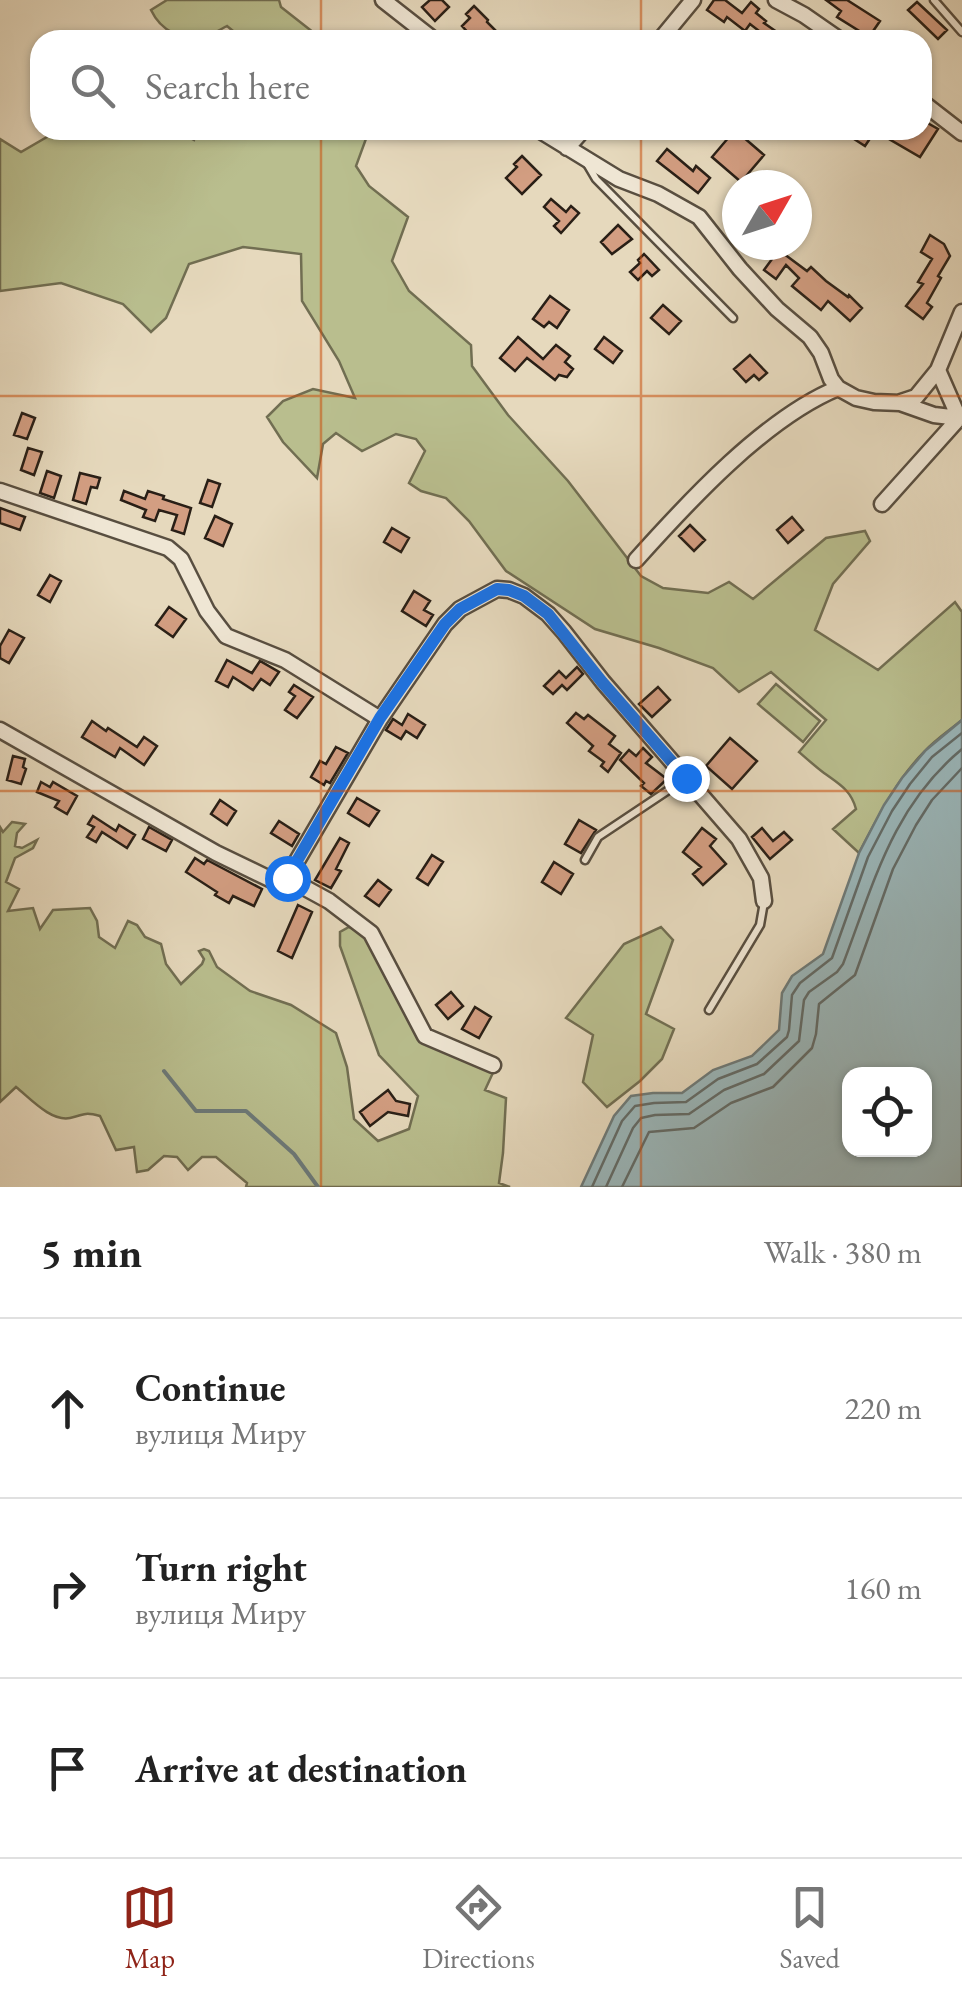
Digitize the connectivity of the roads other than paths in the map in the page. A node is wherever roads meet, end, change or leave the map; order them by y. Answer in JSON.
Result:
{"nodes":[{"id":1,"x":383,"y":0,"type":"edge"},
{"id":2,"x":694,"y":0,"type":"edge"},
{"id":3,"x":776,"y":0,"type":"edge"},
{"id":4,"x":934,"y":0,"type":"edge"},
{"id":5,"x":421,"y":30,"type":"edge"},
{"id":6,"x":668,"y":30,"type":"edge"},
{"id":7,"x":826,"y":30,"type":"edge"},
{"id":8,"x":962,"y":32,"type":"edge"},
{"id":9,"x":932,"y":110,"type":"edge"},
{"id":10,"x":962,"y":133,"type":"edge"},
{"id":11,"x":555,"y":140,"type":"edge"},
{"id":12,"x":574,"y":140,"type":"edge"},
{"id":13,"x":567,"y":148,"type":"junction"},
{"id":14,"x":586,"y":160,"type":"junction"},
{"id":15,"x":962,"y":312,"type":"edge"},
{"id":16,"x":732,"y":318,"type":"dead end"},
{"id":17,"x":938,"y":370,"type":"junction"},
{"id":18,"x":838,"y":388,"type":"junction"},
{"id":19,"x":900,"y":403,"type":"junction"},
{"id":20,"x":961,"y":417,"type":"edge"},
{"id":21,"x":0,"y":491,"type":"edge"},
{"id":22,"x":882,"y":504,"type":"dead end"},
{"id":23,"x":636,"y":560,"type":"dead end"},
{"id":24,"x":380,"y":718,"type":"junction"},
{"id":25,"x":0,"y":730,"type":"edge"},
{"id":26,"x":686,"y":778,"type":"junction"},
{"id":27,"x":585,"y":860,"type":"dead end"},
{"id":28,"x":287,"y":878,"type":"junction"},
{"id":29,"x":764,"y":901,"type":"joint"},
{"id":30,"x":709,"y":1010,"type":"dead end"},
{"id":31,"x":493,"y":1065,"type":"dead end"}],
"edges":[{"from":1,"to":5,"type":"street"},
{"from":2,"to":6,"type":"street"},
{"from":3,"to":7,"type":"street"},
{"from":4,"to":8,"type":"lane"},
{"from":9,"to":10,"type":"street"},
{"from":11,"to":13,"type":"street"},
{"from":12,"to":13,"type":"street"},
{"from":13,"to":14,"type":"street"},
{"from":14,"to":16,"type":"lane"},
{"from":14,"to":18,"type":"street"},
{"from":15,"to":17,"type":"street"},
{"from":17,"to":19,"type":"street"},
{"from":17,"to":20,"type":"street"},
{"from":18,"to":19,"type":"street"},
{"from":18,"to":23,"type":"street"},
{"from":19,"to":20,"type":"street"},
{"from":20,"to":22,"type":"street"},
{"from":21,"to":24,"type":"street"},
{"from":24,"to":26,"type":"street"},
{"from":24,"to":28,"type":"street"},
{"from":25,"to":28,"type":"street"},
{"from":26,"to":27,"type":"lane"},
{"from":26,"to":29,"type":"street"},
{"from":28,"to":31,"type":"street"},
{"from":29,"to":30,"type":"lane"}]}
